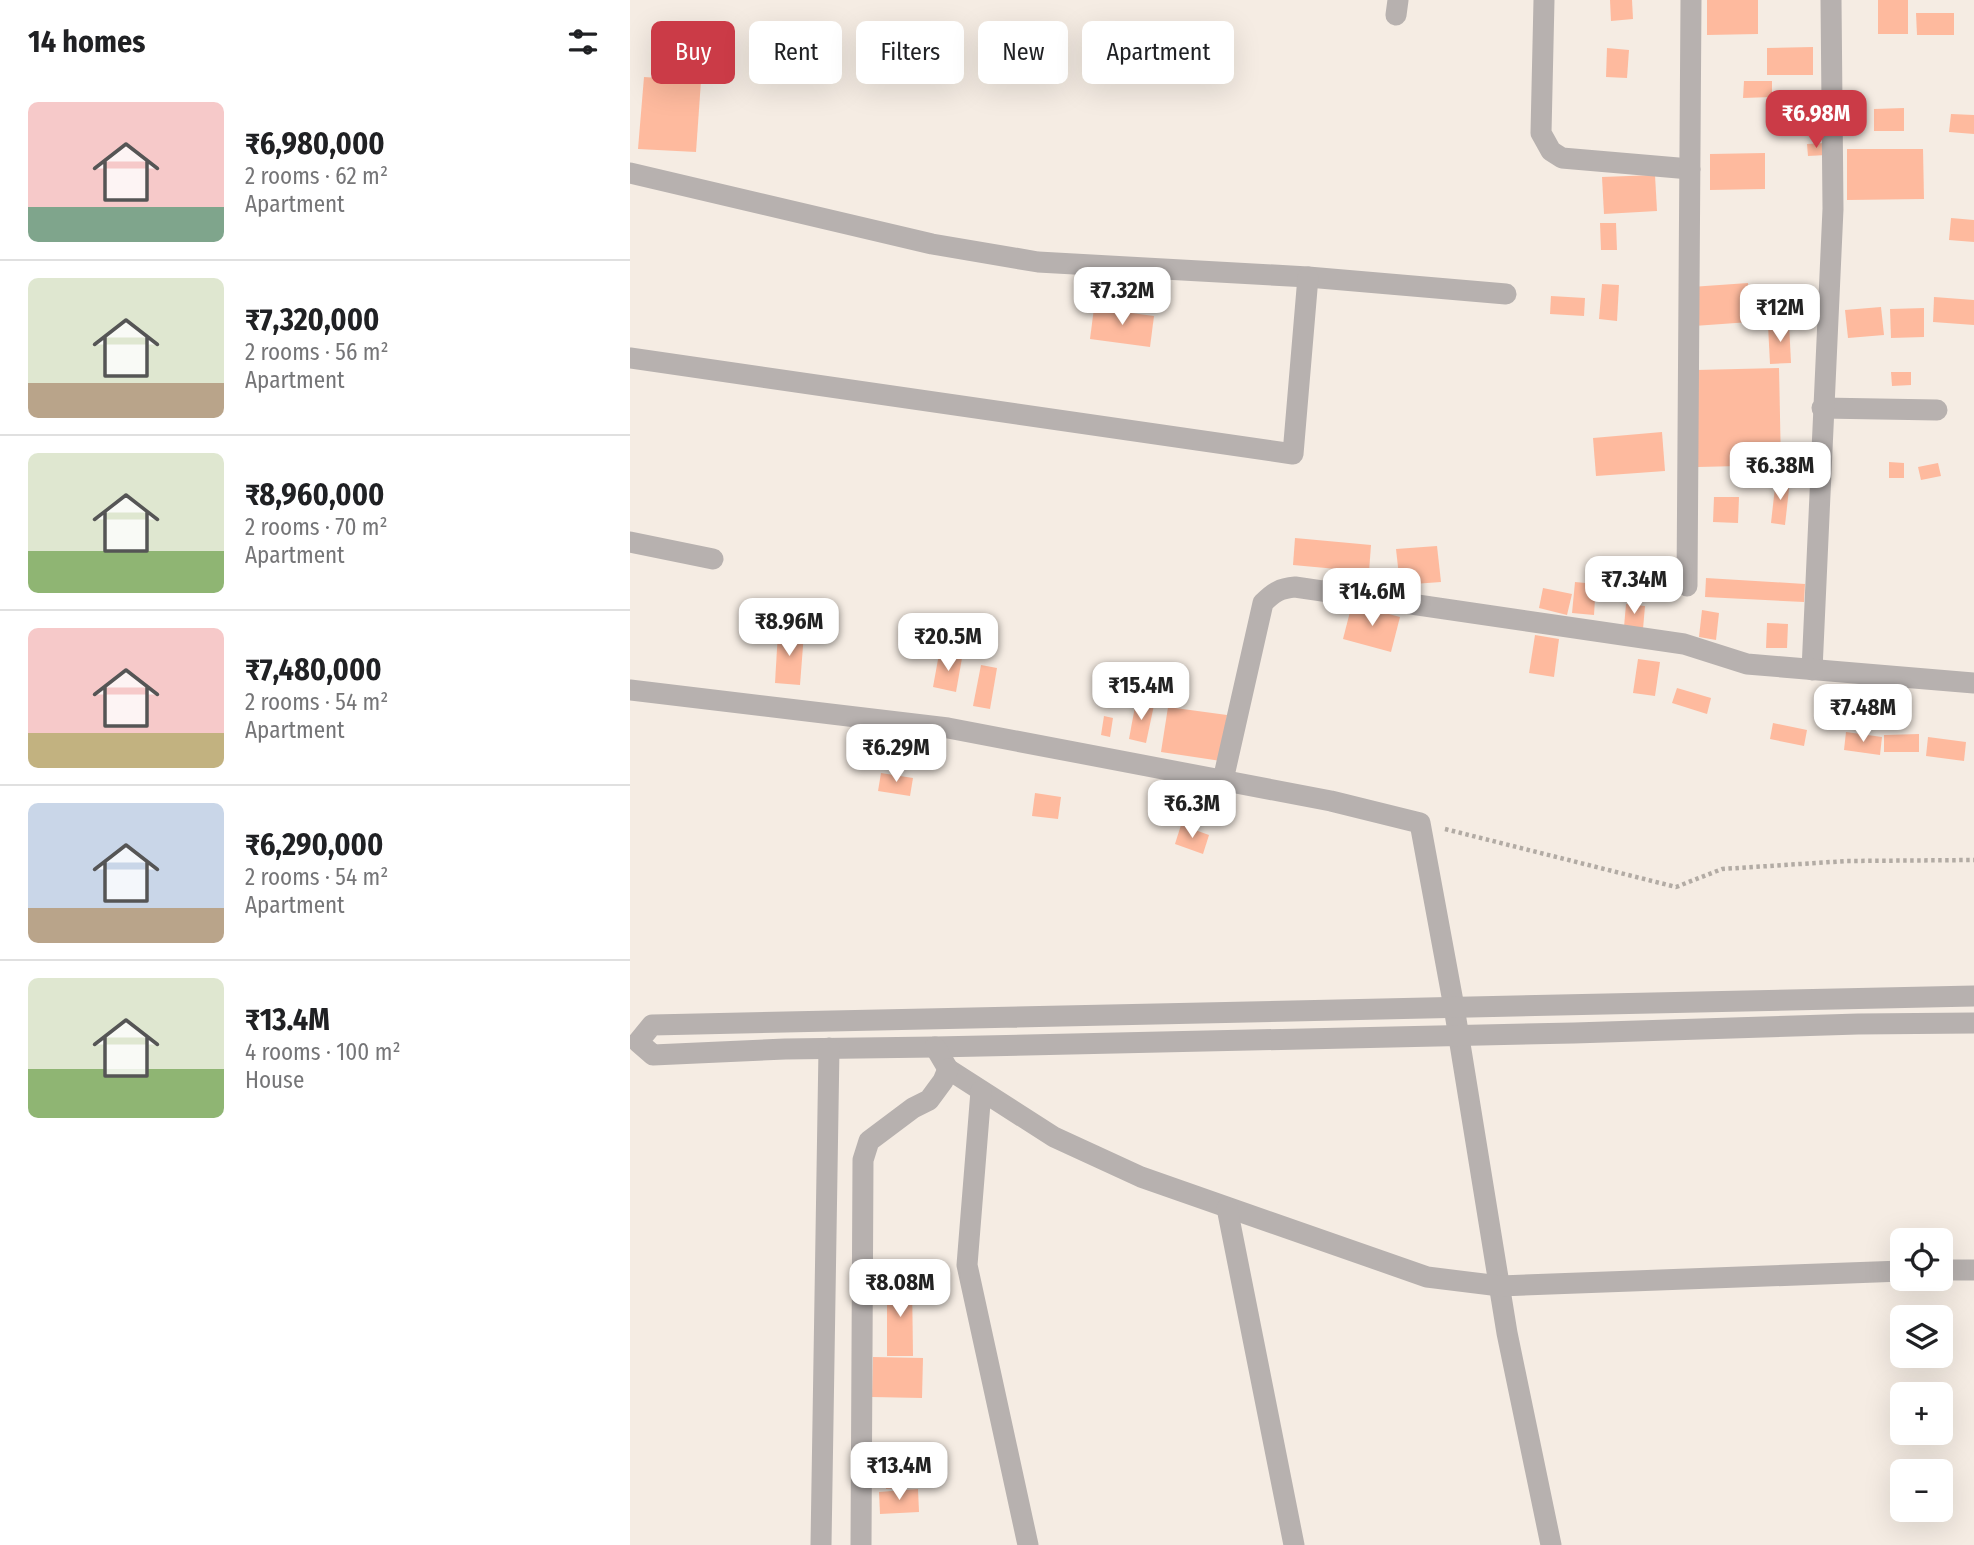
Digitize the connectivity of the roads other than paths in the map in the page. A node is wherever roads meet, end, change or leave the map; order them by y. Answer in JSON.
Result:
{"nodes":[{"id":1,"x":1544,"y":0,"type":"edge"},
{"id":2,"x":1690,"y":0,"type":"edge"},
{"id":3,"x":1831,"y":0,"type":"edge"},
{"id":4,"x":1689,"y":169,"type":"junction"},
{"id":5,"x":630,"y":173,"type":"edge"},
{"id":6,"x":1308,"y":277,"type":"junction"},
{"id":7,"x":1506,"y":294,"type":"dead end"},
{"id":8,"x":630,"y":358,"type":"edge"},
{"id":9,"x":1822,"y":408,"type":"junction"},
{"id":10,"x":1937,"y":410,"type":"dead end"},
{"id":11,"x":630,"y":542,"type":"edge"},
{"id":12,"x":713,"y":559,"type":"dead end"},
{"id":13,"x":1687,"y":586,"type":"dead end"},
{"id":14,"x":1812,"y":670,"type":"junction"},
{"id":15,"x":1974,"y":683,"type":"edge"},
{"id":16,"x":630,"y":690,"type":"edge"},
{"id":17,"x":1223,"y":780,"type":"junction"},
{"id":18,"x":1974,"y":996,"type":"edge"},
{"id":19,"x":1454,"y":1007,"type":"junction"},
{"id":20,"x":1974,"y":1023,"type":"edge"},
{"id":21,"x":1459,"y":1035,"type":"junction"},
{"id":22,"x":634,"y":1042,"type":"edge"},
{"id":23,"x":935,"y":1047,"type":"junction"},
{"id":24,"x":829,"y":1048,"type":"junction"},
{"id":25,"x":948,"y":1069,"type":"junction"},
{"id":26,"x":981,"y":1091,"type":"junction"},
{"id":27,"x":1227,"y":1208,"type":"junction"},
{"id":28,"x":1953,"y":1270,"type":"edge"},
{"id":29,"x":1974,"y":1270,"type":"edge"},
{"id":30,"x":1890,"y":1271,"type":"edge"},
{"id":31,"x":1500,"y":1286,"type":"junction"},
{"id":32,"x":821,"y":1545,"type":"edge"},
{"id":33,"x":861,"y":1545,"type":"edge"},
{"id":34,"x":1028,"y":1545,"type":"edge"},
{"id":35,"x":1294,"y":1545,"type":"edge"},
{"id":36,"x":1551,"y":1545,"type":"edge"}],
"edges":[{"from":1,"to":4,"type":"street"},
{"from":2,"to":4,"type":"street"},
{"from":3,"to":9,"type":"street"},
{"from":4,"to":13,"type":"street"},
{"from":5,"to":6,"type":"street"},
{"from":6,"to":7,"type":"street"},
{"from":6,"to":8,"type":"street"},
{"from":9,"to":10,"type":"street"},
{"from":9,"to":14,"type":"street"},
{"from":11,"to":12,"type":"street"},
{"from":14,"to":15,"type":"street"},
{"from":14,"to":17,"type":"street"},
{"from":16,"to":17,"type":"street"},
{"from":17,"to":19,"type":"street"},
{"from":18,"to":19,"type":"street"},
{"from":19,"to":21,"type":"street"},
{"from":19,"to":22,"type":"street"},
{"from":20,"to":21,"type":"street"},
{"from":21,"to":23,"type":"street"},
{"from":21,"to":31,"type":"street"},
{"from":22,"to":24,"type":"street"},
{"from":23,"to":24,"type":"street"},
{"from":23,"to":25,"type":"street"},
{"from":24,"to":32,"type":"street"},
{"from":25,"to":26,"type":"street"},
{"from":25,"to":33,"type":"street"},
{"from":26,"to":27,"type":"street"},
{"from":26,"to":34,"type":"street"},
{"from":27,"to":31,"type":"street"},
{"from":27,"to":35,"type":"street"},
{"from":28,"to":29,"type":"street"},
{"from":30,"to":31,"type":"street"},
{"from":31,"to":36,"type":"street"}]}
